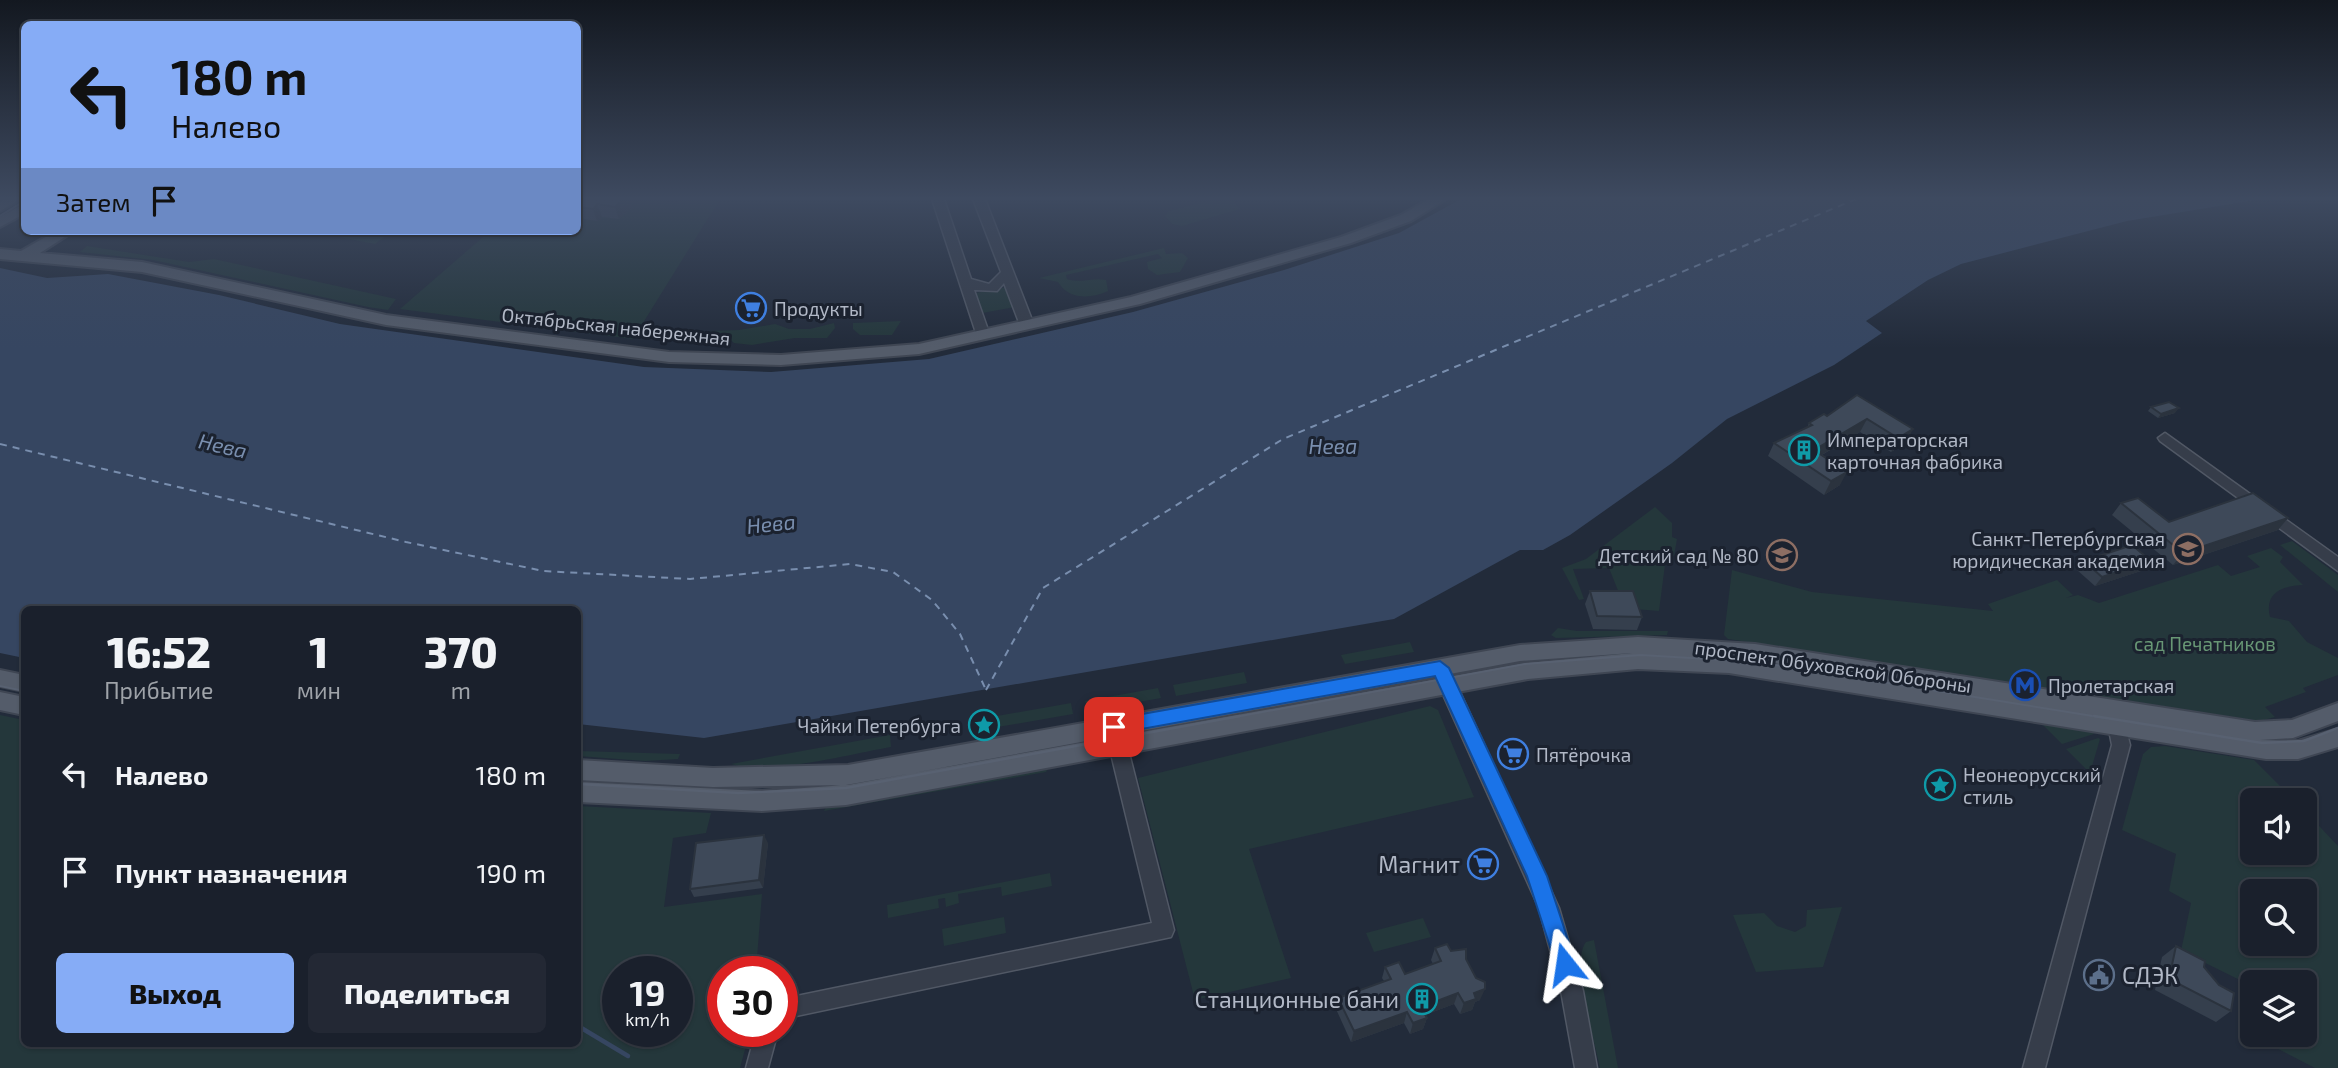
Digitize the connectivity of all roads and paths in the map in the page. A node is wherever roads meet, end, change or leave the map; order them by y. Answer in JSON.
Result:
{"nodes":[{"id":1,"x":8,"y":249,"type":"edge"},
{"id":2,"x":33,"y":249,"type":"edge"},
{"id":3,"x":35,"y":249,"type":"edge"},
{"id":4,"x":955,"y":249,"type":"edge"},
{"id":5,"x":998,"y":249,"type":"edge"},
{"id":6,"x":1296,"y":249,"type":"edge"},
{"id":7,"x":1316,"y":249,"type":"edge"},
{"id":8,"x":27,"y":253,"type":"junction"},
{"id":9,"x":0,"y":254,"type":"edge"},
{"id":10,"x":1007,"y":273,"type":"junction"},
{"id":11,"x":966,"y":282,"type":"junction"},
{"id":12,"x":1025,"y":323,"type":"junction"},
{"id":13,"x":981,"y":330,"type":"junction"},
{"id":14,"x":2165,"y":438,"type":"dead end"},
{"id":15,"x":2338,"y":565,"type":"edge"},
{"id":16,"x":1444,"y":677,"type":"junction"},
{"id":17,"x":0,"y":678,"type":"edge"},
{"id":18,"x":21,"y":682,"type":"edge"},
{"id":19,"x":0,"y":701,"type":"edge"},
{"id":20,"x":21,"y":705,"type":"edge"},
{"id":21,"x":2338,"y":712,"type":"edge"},
{"id":22,"x":2116,"y":718,"type":"junction"},
{"id":23,"x":1116,"y":736,"type":"junction"},
{"id":24,"x":2338,"y":738,"type":"edge"},
{"id":25,"x":581,"y":770,"type":"edge"},
{"id":26,"x":581,"y":792,"type":"edge"},
{"id":27,"x":798,"y":1006,"type":"edge"},
{"id":28,"x":763,"y":1047,"type":"edge"},
{"id":29,"x":757,"y":1068,"type":"edge"},
{"id":30,"x":1586,"y":1068,"type":"edge"},
{"id":31,"x":2034,"y":1068,"type":"edge"}],
"edges":[{"from":1,"to":8,"type":"main road","name":"Октябрьская набережная"},
{"from":2,"to":8,"type":"main road"},
{"from":3,"to":8,"type":"main road"},
{"from":4,"to":11,"type":"street"},
{"from":5,"to":10,"type":"street"},
{"from":6,"to":12,"type":"main road","name":"Октябрьская набережная"},
{"from":7,"to":12,"type":"main road","name":"Октябрьская набережная"},
{"from":8,"to":9,"type":"main road","name":"Октябрьская набережная"},
{"from":8,"to":12,"type":"main road","name":"Октябрьская набережная"},
{"from":8,"to":13,"type":"main road","name":"Октябрьская набережная"},
{"from":10,"to":11,"type":"street"},
{"from":10,"to":12,"type":"street"},
{"from":11,"to":13,"type":"street"},
{"from":12,"to":13,"type":"main road","name":"Октябрьская набережная"},
{"from":14,"to":15,"type":"street"},
{"from":16,"to":22,"type":"main road","name":"проспект Обуховской Обороны"},
{"from":16,"to":23,"type":"main road","name":"проспект Обуховской Обороны"},
{"from":16,"to":30,"type":"street"},
{"from":17,"to":18,"type":"main road"},
{"from":19,"to":20,"type":"main road"},
{"from":21,"to":22,"type":"main road","name":"проспект Обуховской Обороны"},
{"from":22,"to":24,"type":"main road","name":"проспект Обуховской Обороны"},
{"from":22,"to":31,"type":"street"},
{"from":23,"to":25,"type":"main road","name":"проспект Обуховской Обороны"},
{"from":23,"to":26,"type":"main road","name":"проспект Обуховской Обороны"},
{"from":23,"to":27,"type":"street"},
{"from":28,"to":29,"type":"street"}]}
